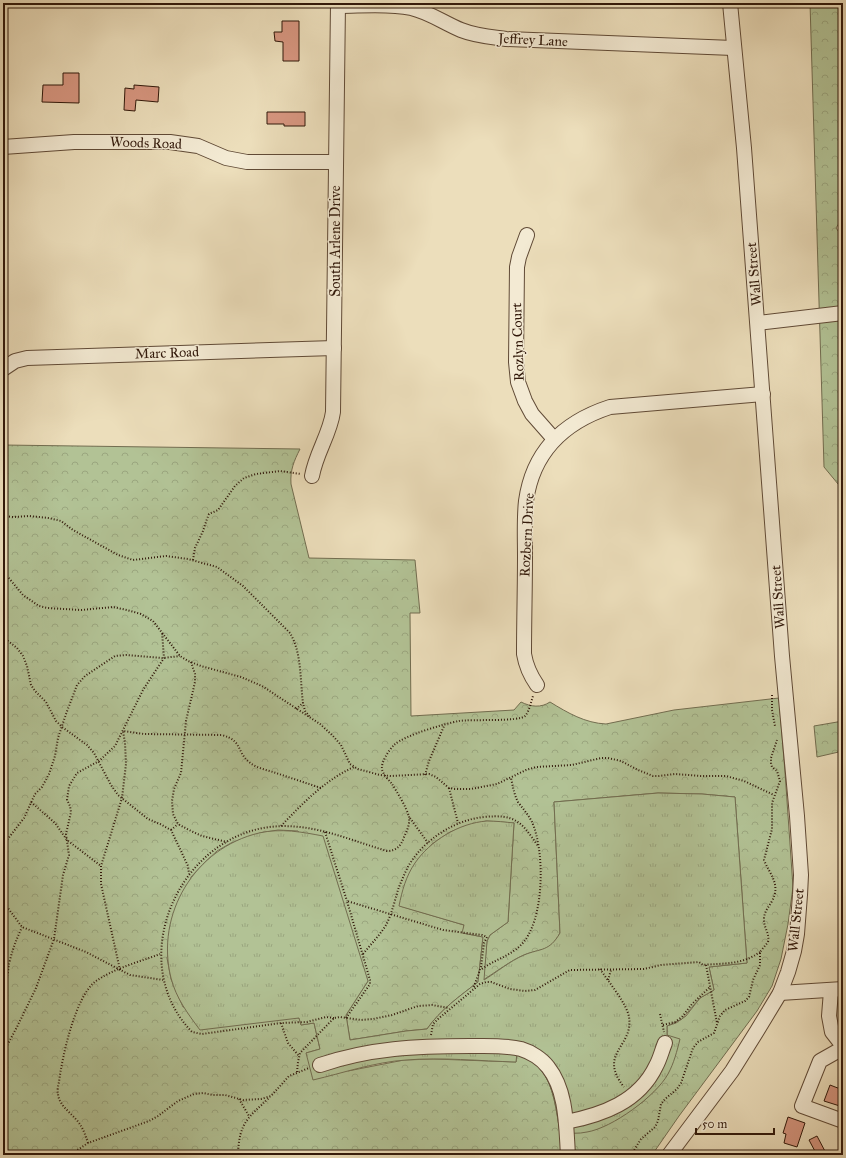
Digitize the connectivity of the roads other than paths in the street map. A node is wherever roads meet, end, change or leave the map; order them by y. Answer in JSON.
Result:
{"nodes":[{"id":1,"x":730,"y":3,"type":"edge"},
{"id":2,"x":338,"y":5,"type":"edge"},
{"id":3,"x":734,"y":48,"type":"junction"},
{"id":4,"x":3,"y":147,"type":"edge"},
{"id":5,"x":335,"y":162,"type":"junction"},
{"id":6,"x":527,"y":235,"type":"dead end"},
{"id":7,"x":843,"y":313,"type":"edge"},
{"id":8,"x":758,"y":323,"type":"junction"},
{"id":9,"x":334,"y":348,"type":"junction"},
{"id":10,"x":3,"y":369,"type":"edge"},
{"id":11,"x":763,"y":394,"type":"junction"},
{"id":12,"x":554,"y":439,"type":"junction"},
{"id":13,"x":312,"y":476,"type":"road end"},
{"id":14,"x":536,"y":686,"type":"road end"},
{"id":15,"x":837,"y":990,"type":"edge"},
{"id":16,"x":780,"y":993,"type":"junction"},
{"id":17,"x":664,"y":1043,"type":"road end"},
{"id":18,"x":843,"y":1047,"type":"edge"},
{"id":19,"x":320,"y":1065,"type":"road end"},
{"id":20,"x":843,"y":1121,"type":"edge"},
{"id":21,"x":566,"y":1122,"type":"junction"},
{"id":22,"x":568,"y":1155,"type":"edge"},
{"id":23,"x":670,"y":1155,"type":"edge"}],
"edges":[{"from":1,"to":3,"type":"street","name":"Wall Street"},
{"from":2,"to":3,"type":"street","name":"Jeffrey Lane"},
{"from":2,"to":5,"type":"street","name":"South Arlene Drive"},
{"from":3,"to":8,"type":"street","name":"Wall Street"},
{"from":4,"to":5,"type":"street","name":"Woods Road"},
{"from":5,"to":9,"type":"street","name":"South Arlene Drive"},
{"from":6,"to":12,"type":"street","name":"Rozlyn Court"},
{"from":7,"to":8,"type":"street"},
{"from":8,"to":11,"type":"street","name":"Wall Street"},
{"from":9,"to":10,"type":"street","name":"Marc Road"},
{"from":9,"to":13,"type":"street","name":"South Arlene Drive"},
{"from":11,"to":12,"type":"street","name":"Rozbern Drive"},
{"from":11,"to":16,"type":"street","name":"Wall Street"},
{"from":12,"to":14,"type":"street","name":"Rozbern Drive"},
{"from":15,"to":16,"type":"street"},
{"from":15,"to":18,"type":"street"},
{"from":16,"to":23,"type":"street","name":"Wall Street"},
{"from":17,"to":21,"type":"street"},
{"from":18,"to":20,"type":"street"},
{"from":19,"to":21,"type":"street"},
{"from":21,"to":22,"type":"street"}]}
